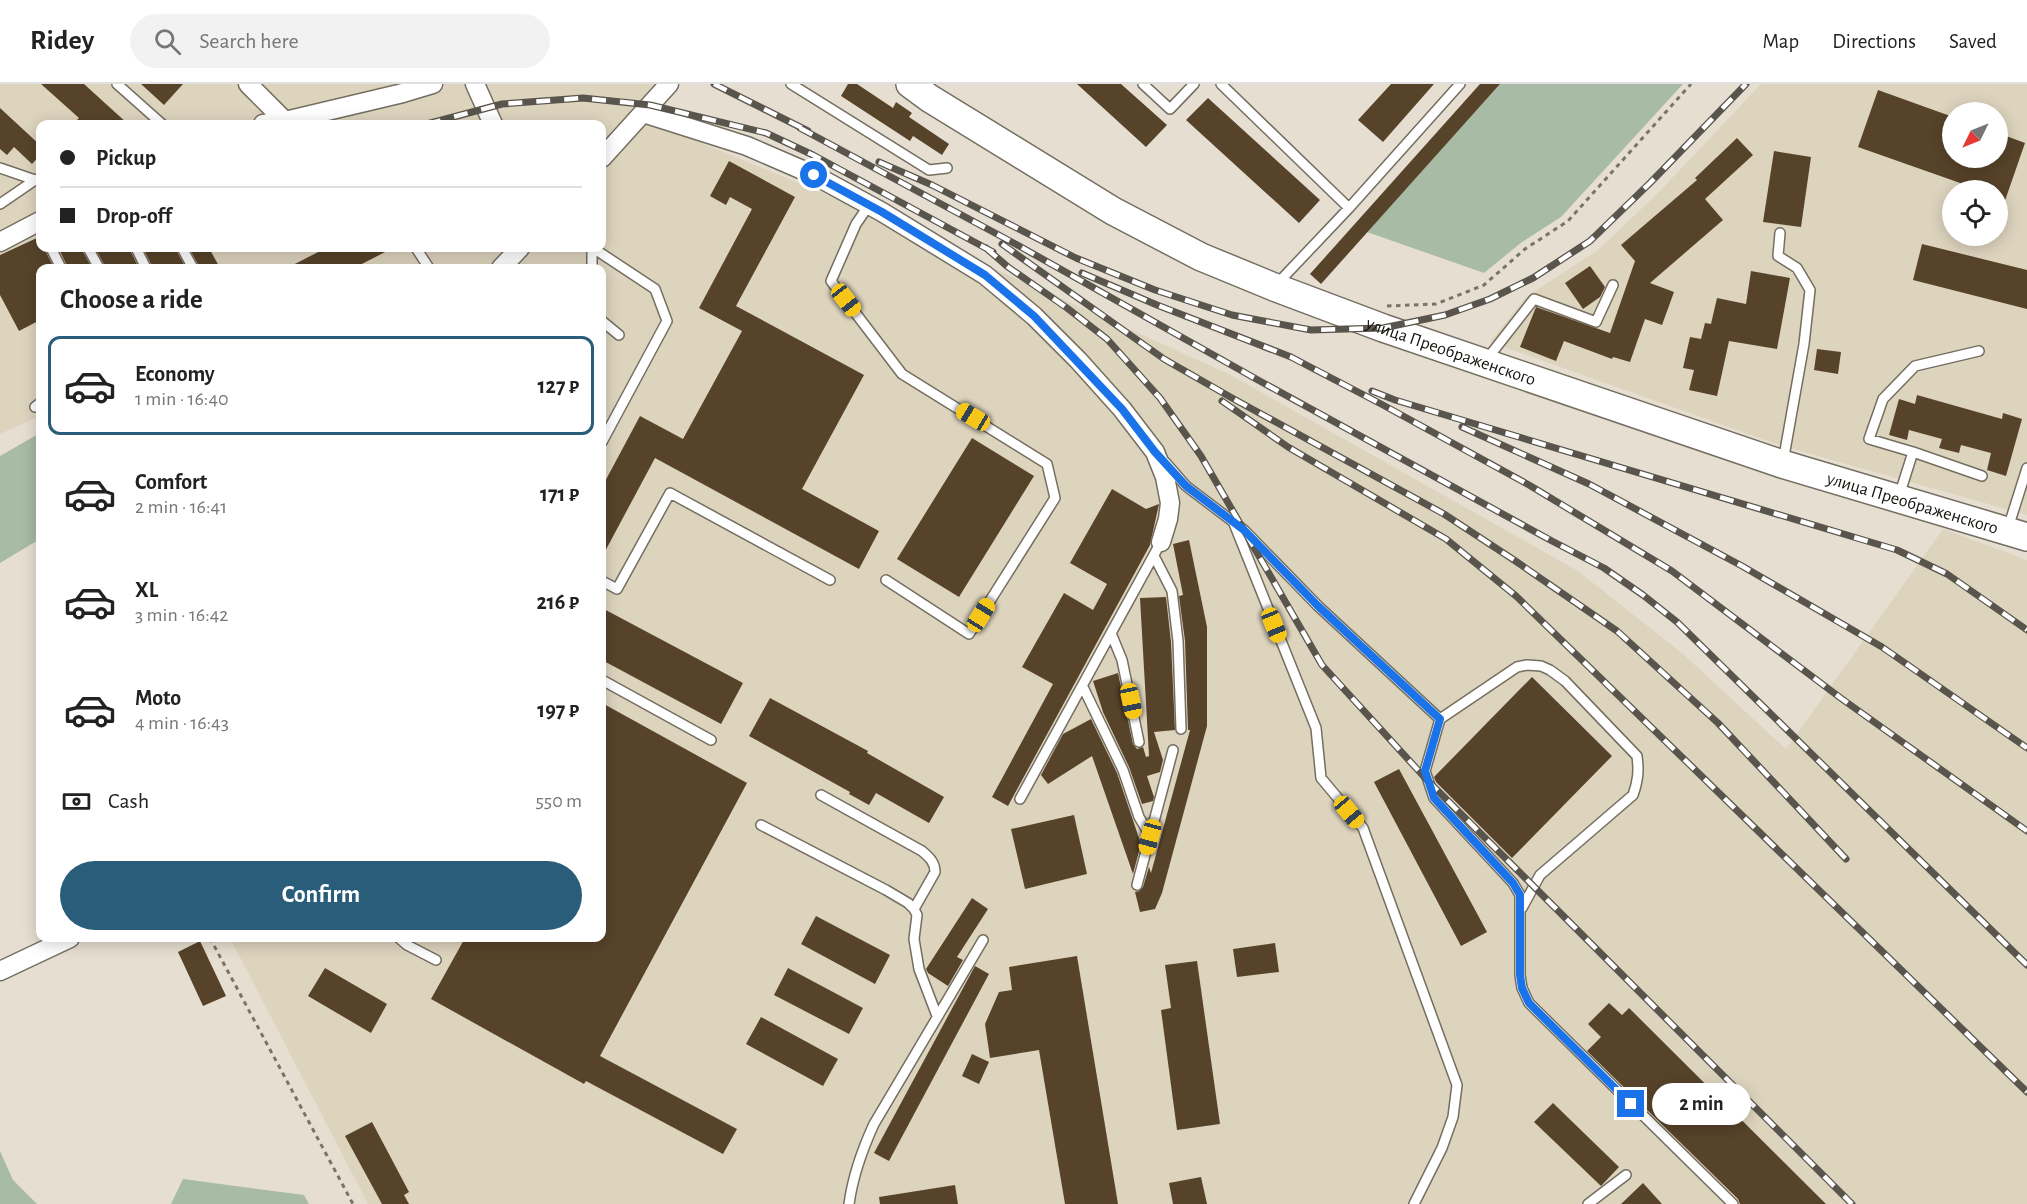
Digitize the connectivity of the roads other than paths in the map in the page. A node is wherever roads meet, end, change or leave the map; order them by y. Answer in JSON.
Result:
{"nodes":[{"id":1,"x":117,"y":84,"type":"edge"},
{"id":2,"x":248,"y":84,"type":"edge"},
{"id":3,"x":433,"y":84,"type":"edge"},
{"id":4,"x":475,"y":84,"type":"edge"},
{"id":5,"x":669,"y":84,"type":"edge"},
{"id":6,"x":791,"y":84,"type":"edge"},
{"id":7,"x":910,"y":84,"type":"edge"},
{"id":8,"x":1143,"y":84,"type":"edge"},
{"id":9,"x":1194,"y":84,"type":"edge"},
{"id":10,"x":1221,"y":84,"type":"edge"},
{"id":11,"x":1460,"y":84,"type":"edge"},
{"id":12,"x":643,"y":113,"type":"junction"},
{"id":13,"x":158,"y":120,"type":"edge"},
{"id":14,"x":284,"y":120,"type":"edge"},
{"id":15,"x":289,"y":120,"type":"edge"},
{"id":16,"x":491,"y":120,"type":"edge"},
{"id":17,"x":606,"y":154,"type":"edge"},
{"id":18,"x":0,"y":168,"type":"edge"},
{"id":19,"x":947,"y":168,"type":"dead end"},
{"id":20,"x":36,"y":178,"type":"edge"},
{"id":21,"x":36,"y":180,"type":"edge"},
{"id":22,"x":0,"y":204,"type":"edge"},
{"id":23,"x":869,"y":205,"type":"junction"},
{"id":24,"x":1349,"y":208,"type":"junction"},
{"id":25,"x":36,"y":223,"type":"edge"},
{"id":26,"x":1780,"y":234,"type":"dead end"},
{"id":27,"x":0,"y":242,"type":"edge"},
{"id":28,"x":516,"y":252,"type":"edge"},
{"id":29,"x":598,"y":252,"type":"edge"},
{"id":30,"x":505,"y":264,"type":"edge"},
{"id":31,"x":1614,"y":285,"type":"dead end"},
{"id":32,"x":1274,"y":287,"type":"junction"},
{"id":33,"x":606,"y":324,"type":"edge"},
{"id":34,"x":619,"y":335,"type":"dead end"},
{"id":35,"x":1979,"y":351,"type":"dead end"},
{"id":36,"x":1484,"y":363,"type":"junction"},
{"id":37,"x":606,"y":435,"type":"edge"},
{"id":38,"x":1155,"y":452,"type":"junction"},
{"id":39,"x":1913,"y":452,"type":"junction"},
{"id":40,"x":1782,"y":464,"type":"junction"},
{"id":41,"x":2027,"y":468,"type":"edge"},
{"id":42,"x":1982,"y":476,"type":"dead end"},
{"id":43,"x":1899,"y":498,"type":"junction"},
{"id":44,"x":1233,"y":521,"type":"junction"},
{"id":45,"x":2017,"y":534,"type":"edge"},
{"id":46,"x":1158,"y":549,"type":"junction"},
{"id":47,"x":830,"y":580,"type":"dead end"},
{"id":48,"x":886,"y":580,"type":"dead end"},
{"id":49,"x":606,"y":583,"type":"edge"},
{"id":50,"x":1111,"y":633,"type":"junction"},
{"id":51,"x":606,"y":682,"type":"edge"},
{"id":52,"x":1083,"y":687,"type":"junction"},
{"id":53,"x":1440,"y":719,"type":"junction"},
{"id":54,"x":1181,"y":729,"type":"dead end"},
{"id":55,"x":711,"y":740,"type":"dead end"},
{"id":56,"x":1139,"y":742,"type":"dead end"},
{"id":57,"x":1173,"y":750,"type":"dead end"},
{"id":58,"x":821,"y":795,"type":"dead end"},
{"id":59,"x":1020,"y":799,"type":"dead end"},
{"id":60,"x":761,"y":825,"type":"dead end"},
{"id":61,"x":1150,"y":837,"type":"junction"},
{"id":62,"x":1137,"y":885,"type":"dead end"},
{"id":63,"x":914,"y":909,"type":"junction"},
{"id":64,"x":1521,"y":910,"type":"junction"},
{"id":65,"x":982,"y":940,"type":"dead end"},
{"id":66,"x":62,"y":942,"type":"edge"},
{"id":67,"x":404,"y":942,"type":"edge"},
{"id":68,"x":436,"y":960,"type":"dead end"},
{"id":69,"x":0,"y":971,"type":"edge"},
{"id":70,"x":937,"y":1016,"type":"junction"},
{"id":71,"x":1626,"y":1175,"type":"dead end"},
{"id":72,"x":849,"y":1204,"type":"edge"},
{"id":73,"x":1414,"y":1204,"type":"edge"},
{"id":74,"x":1588,"y":1204,"type":"edge"},
{"id":75,"x":1733,"y":1204,"type":"edge"}],
"edges":[{"from":1,"to":13,"type":"lane"},
{"from":2,"to":14,"type":"street"},
{"from":3,"to":15,"type":"street"},
{"from":4,"to":16,"type":"street"},
{"from":5,"to":12,"type":"street"},
{"from":6,"to":19,"type":"lane"},
{"from":7,"to":32,"type":"street","name":"улица Преображенского"},
{"from":8,"to":9,"type":"lane"},
{"from":10,"to":24,"type":"lane"},
{"from":11,"to":24,"type":"lane"},
{"from":12,"to":17,"type":"street"},
{"from":12,"to":23,"type":"street"},
{"from":18,"to":20,"type":"lane"},
{"from":21,"to":22,"type":"lane"},
{"from":23,"to":38,"type":"street"},
{"from":23,"to":48,"type":"lane"},
{"from":24,"to":32,"type":"lane"},
{"from":25,"to":27,"type":"street"},
{"from":26,"to":40,"type":"lane"},
{"from":28,"to":30,"type":"street"},
{"from":29,"to":37,"type":"lane"},
{"from":31,"to":36,"type":"lane"},
{"from":32,"to":36,"type":"street","name":"улица Преображенского"},
{"from":33,"to":34,"type":"lane"},
{"from":35,"to":39,"type":"lane"},
{"from":36,"to":40,"type":"street","name":"улица Преображенского"},
{"from":38,"to":44,"type":"lane"},
{"from":38,"to":46,"type":"street"},
{"from":39,"to":42,"type":"lane"},
{"from":39,"to":43,"type":"lane"},
{"from":40,"to":43,"type":"street","name":"улица Преображенского"},
{"from":41,"to":45,"type":"lane"},
{"from":43,"to":45,"type":"street","name":"улица Преображенского"},
{"from":44,"to":53,"type":"lane"},
{"from":44,"to":73,"type":"lane"},
{"from":46,"to":50,"type":"lane"},
{"from":46,"to":54,"type":"lane"},
{"from":47,"to":49,"type":"lane"},
{"from":50,"to":52,"type":"lane"},
{"from":50,"to":56,"type":"lane"},
{"from":51,"to":55,"type":"lane"},
{"from":52,"to":59,"type":"lane"},
{"from":52,"to":61,"type":"lane"},
{"from":53,"to":64,"type":"lane"},
{"from":53,"to":64,"type":"lane"},
{"from":57,"to":61,"type":"lane"},
{"from":58,"to":63,"type":"lane"},
{"from":60,"to":63,"type":"lane"},
{"from":61,"to":62,"type":"lane"},
{"from":63,"to":70,"type":"lane"},
{"from":64,"to":75,"type":"lane"},
{"from":65,"to":70,"type":"lane"},
{"from":66,"to":69,"type":"street"},
{"from":67,"to":68,"type":"lane"},
{"from":70,"to":72,"type":"lane"},
{"from":71,"to":74,"type":"lane"}]}
